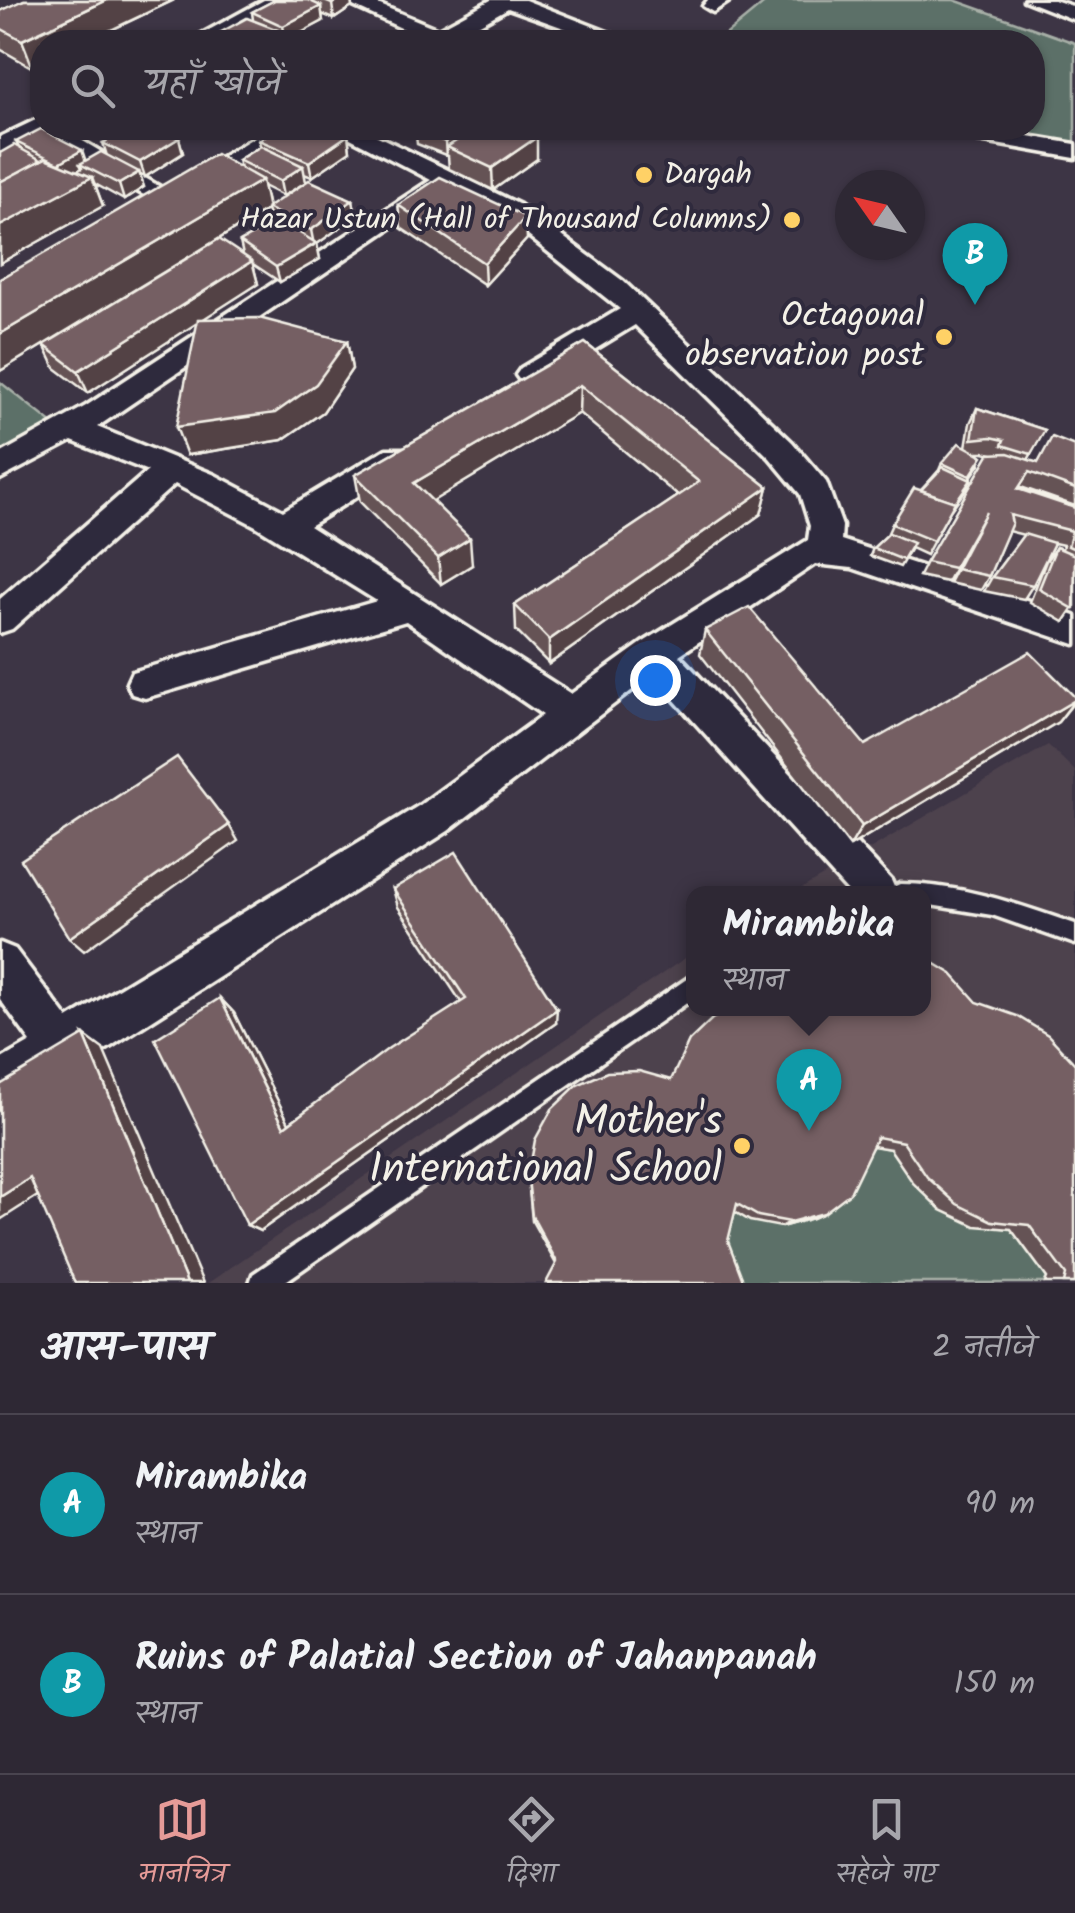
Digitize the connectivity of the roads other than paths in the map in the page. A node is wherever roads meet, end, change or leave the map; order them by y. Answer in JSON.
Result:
{"nodes":[{"id":1,"x":280,"y":0,"type":"edge"},
{"id":2,"x":350,"y":0,"type":"edge"},
{"id":3,"x":506,"y":0,"type":"edge"},
{"id":4,"x":1034,"y":0,"type":"edge"},
{"id":5,"x":1075,"y":14,"type":"edge"},
{"id":6,"x":221,"y":30,"type":"edge"},
{"id":7,"x":414,"y":30,"type":"edge"},
{"id":8,"x":453,"y":30,"type":"edge"},
{"id":9,"x":589,"y":30,"type":"edge"},
{"id":10,"x":30,"y":132,"type":"edge"},
{"id":11,"x":67,"y":140,"type":"edge"},
{"id":12,"x":265,"y":140,"type":"edge"},
{"id":13,"x":367,"y":140,"type":"edge"},
{"id":14,"x":1013,"y":140,"type":"edge"},
{"id":15,"x":0,"y":146,"type":"edge"},
{"id":16,"x":1075,"y":151,"type":"edge"},
{"id":17,"x":446,"y":179,"type":"junction"},
{"id":18,"x":165,"y":197,"type":"junction"},
{"id":19,"x":130,"y":216,"type":"edge"},
{"id":20,"x":638,"y":310,"type":"junction"},
{"id":21,"x":503,"y":392,"type":"edge"},
{"id":22,"x":70,"y":429,"type":"junction"},
{"id":23,"x":418,"y":444,"type":"edge"},
{"id":24,"x":0,"y":468,"type":"edge"},
{"id":25,"x":169,"y":471,"type":"junction"},
{"id":26,"x":282,"y":526,"type":"junction"},
{"id":27,"x":823,"y":550,"type":"junction"},
{"id":28,"x":408,"y":606,"type":"junction"},
{"id":29,"x":0,"y":619,"type":"edge"},
{"id":30,"x":1075,"y":630,"type":"edge"},
{"id":31,"x":654,"y":653,"type":"junction"},
{"id":32,"x":145,"y":683,"type":"dead end"},
{"id":33,"x":570,"y":713,"type":"junction"},
{"id":34,"x":870,"y":886,"type":"edge"},
{"id":35,"x":931,"y":896,"type":"edge"},
{"id":36,"x":1075,"y":934,"type":"edge"},
{"id":37,"x":0,"y":964,"type":"edge"},
{"id":38,"x":686,"y":991,"type":"edge"},
{"id":39,"x":64,"y":1050,"type":"junction"},
{"id":40,"x":0,"y":1086,"type":"edge"},
{"id":41,"x":262,"y":1283,"type":"edge"}],
"edges":[{"from":1,"to":6,"type":"street"},
{"from":2,"to":7,"type":"street"},
{"from":3,"to":8,"type":"street"},
{"from":3,"to":9,"type":"street"},
{"from":4,"to":5,"type":"street"},
{"from":10,"to":15,"type":"street"},
{"from":11,"to":18,"type":"street"},
{"from":12,"to":18,"type":"street"},
{"from":13,"to":17,"type":"street"},
{"from":14,"to":16,"type":"street"},
{"from":17,"to":20,"type":"street"},
{"from":17,"to":22,"type":"street"},
{"from":18,"to":19,"type":"street"},
{"from":20,"to":21,"type":"street"},
{"from":20,"to":27,"type":"street"},
{"from":22,"to":24,"type":"street"},
{"from":22,"to":25,"type":"street"},
{"from":23,"to":26,"type":"street"},
{"from":25,"to":26,"type":"street"},
{"from":25,"to":29,"type":"street"},
{"from":26,"to":28,"type":"street"},
{"from":27,"to":30,"type":"street"},
{"from":27,"to":31,"type":"street"},
{"from":28,"to":32,"type":"street"},
{"from":28,"to":33,"type":"street"},
{"from":31,"to":33,"type":"street"},
{"from":31,"to":34,"type":"street"},
{"from":33,"to":39,"type":"street"},
{"from":35,"to":36,"type":"lane"},
{"from":37,"to":39,"type":"street"},
{"from":38,"to":41,"type":"lane"},
{"from":39,"to":40,"type":"street"}]}
